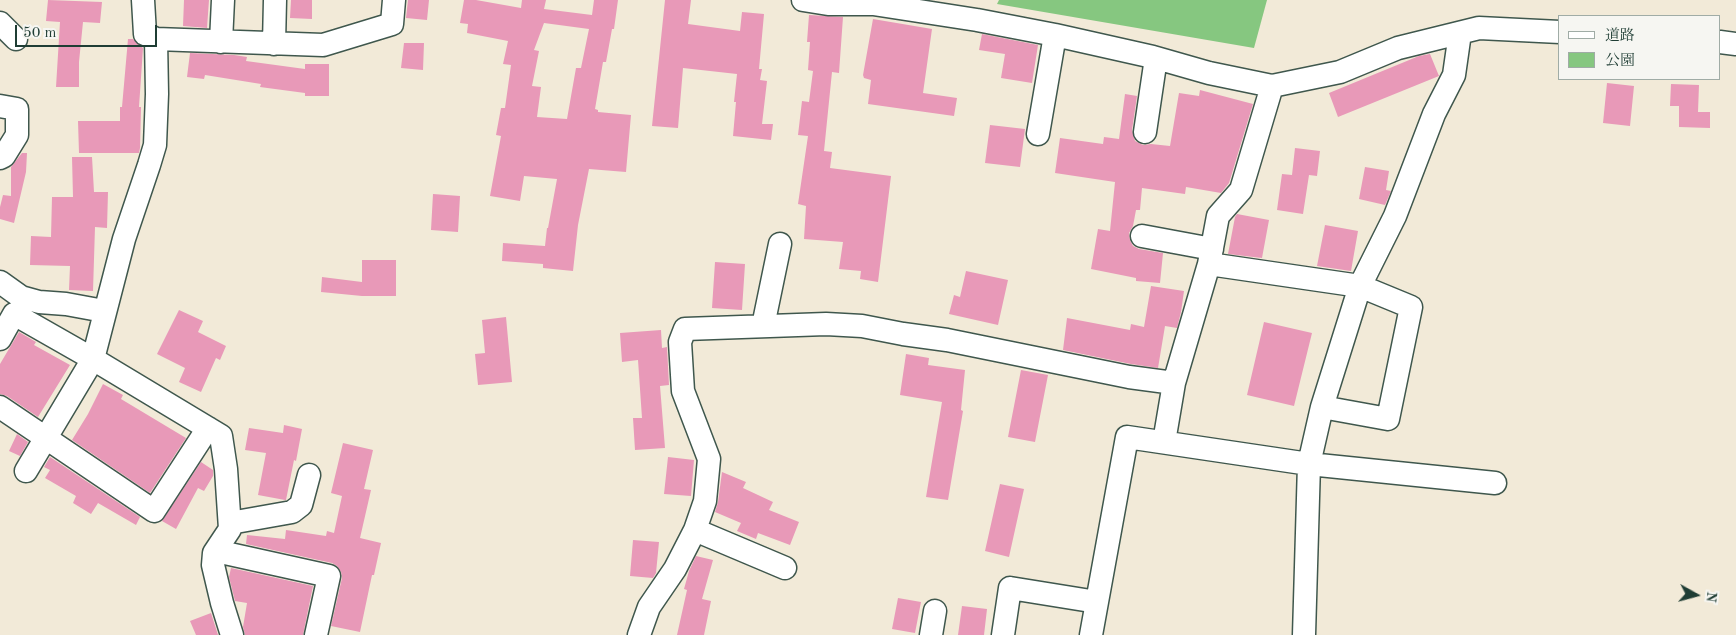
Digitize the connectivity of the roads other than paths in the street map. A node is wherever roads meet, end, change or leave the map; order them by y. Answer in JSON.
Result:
{"nodes":[{"id":1,"x":143,"y":0,"type":"edge"},
{"id":2,"x":223,"y":0,"type":"edge"},
{"id":3,"x":275,"y":0,"type":"edge"},
{"id":4,"x":394,"y":0,"type":"edge"},
{"id":5,"x":803,"y":0,"type":"edge"},
{"id":6,"x":1558,"y":32,"type":"edge"},
{"id":7,"x":1460,"y":33,"type":"junction"},
{"id":8,"x":1055,"y":35,"type":"junction"},
{"id":9,"x":156,"y":39,"type":"junction"},
{"id":10,"x":221,"y":42,"type":"junction"},
{"id":11,"x":1721,"y":42,"type":"edge"},
{"id":12,"x":274,"y":44,"type":"junction"},
{"id":13,"x":1736,"y":44,"type":"edge"},
{"id":14,"x":1156,"y":58,"type":"junction"},
{"id":15,"x":1272,"y":86,"type":"junction"},
{"id":16,"x":0,"y":106,"type":"edge"},
{"id":17,"x":1145,"y":132,"type":"dead end"},
{"id":18,"x":1038,"y":134,"type":"dead end"},
{"id":19,"x":0,"y":158,"type":"edge"},
{"id":20,"x":1142,"y":236,"type":"dead end"},
{"id":21,"x":780,"y":244,"type":"dead end"},
{"id":22,"x":1211,"y":256,"type":"junction"},
{"id":23,"x":0,"y":282,"type":"edge"},
{"id":24,"x":1360,"y":286,"type":"junction"},
{"id":25,"x":104,"y":311,"type":"junction"},
{"id":26,"x":763,"y":326,"type":"junction"},
{"id":27,"x":0,"y":339,"type":"edge"},
{"id":28,"x":93,"y":359,"type":"junction"},
{"id":29,"x":1174,"y":383,"type":"junction"},
{"id":30,"x":0,"y":407,"type":"edge"},
{"id":31,"x":1322,"y":407,"type":"junction"},
{"id":32,"x":208,"y":428,"type":"junction"},
{"id":33,"x":46,"y":439,"type":"junction"},
{"id":34,"x":1164,"y":442,"type":"junction"},
{"id":35,"x":1309,"y":464,"type":"junction"},
{"id":36,"x":26,"y":470,"type":"dead end"},
{"id":37,"x":309,"y":475,"type":"dead end"},
{"id":38,"x":1495,"y":483,"type":"dead end"},
{"id":39,"x":230,"y":523,"type":"junction"},
{"id":40,"x":695,"y":530,"type":"junction"},
{"id":41,"x":216,"y":551,"type":"junction"},
{"id":42,"x":785,"y":568,"type":"dead end"},
{"id":43,"x":1097,"y":602,"type":"junction"},
{"id":44,"x":935,"y":611,"type":"dead end"},
{"id":45,"x":232,"y":635,"type":"edge"},
{"id":46,"x":316,"y":635,"type":"edge"},
{"id":47,"x":639,"y":635,"type":"edge"},
{"id":48,"x":931,"y":635,"type":"edge"},
{"id":49,"x":1004,"y":635,"type":"edge"},
{"id":50,"x":1091,"y":635,"type":"edge"},
{"id":51,"x":1304,"y":635,"type":"edge"}],
"edges":[{"from":1,"to":9,"type":"street"},
{"from":2,"to":10,"type":"street"},
{"from":3,"to":12,"type":"street"},
{"from":4,"to":12,"type":"street"},
{"from":5,"to":8,"type":"street"},
{"from":6,"to":7,"type":"street"},
{"from":7,"to":15,"type":"street"},
{"from":7,"to":24,"type":"street"},
{"from":8,"to":14,"type":"street"},
{"from":8,"to":18,"type":"street"},
{"from":9,"to":10,"type":"street"},
{"from":9,"to":25,"type":"street"},
{"from":10,"to":12,"type":"street"},
{"from":11,"to":13,"type":"street"},
{"from":14,"to":15,"type":"street"},
{"from":14,"to":17,"type":"street"},
{"from":15,"to":22,"type":"street"},
{"from":16,"to":19,"type":"street"},
{"from":20,"to":22,"type":"street"},
{"from":21,"to":26,"type":"street"},
{"from":22,"to":24,"type":"street"},
{"from":22,"to":29,"type":"street"},
{"from":23,"to":25,"type":"street"},
{"from":24,"to":31,"type":"street"},
{"from":24,"to":31,"type":"street"},
{"from":25,"to":28,"type":"street"},
{"from":26,"to":29,"type":"street"},
{"from":26,"to":40,"type":"street"},
{"from":27,"to":28,"type":"street"},
{"from":28,"to":32,"type":"street"},
{"from":28,"to":33,"type":"street"},
{"from":29,"to":34,"type":"street"},
{"from":30,"to":33,"type":"street"},
{"from":31,"to":35,"type":"street"},
{"from":32,"to":33,"type":"street"},
{"from":32,"to":39,"type":"street"},
{"from":33,"to":36,"type":"street"},
{"from":34,"to":35,"type":"street"},
{"from":34,"to":43,"type":"street"},
{"from":35,"to":38,"type":"street"},
{"from":35,"to":51,"type":"street"},
{"from":37,"to":39,"type":"street"},
{"from":39,"to":41,"type":"street"},
{"from":40,"to":42,"type":"street"},
{"from":40,"to":47,"type":"street"},
{"from":41,"to":45,"type":"street"},
{"from":41,"to":46,"type":"street"},
{"from":43,"to":49,"type":"street"},
{"from":43,"to":50,"type":"street"},
{"from":44,"to":48,"type":"street"}]}
